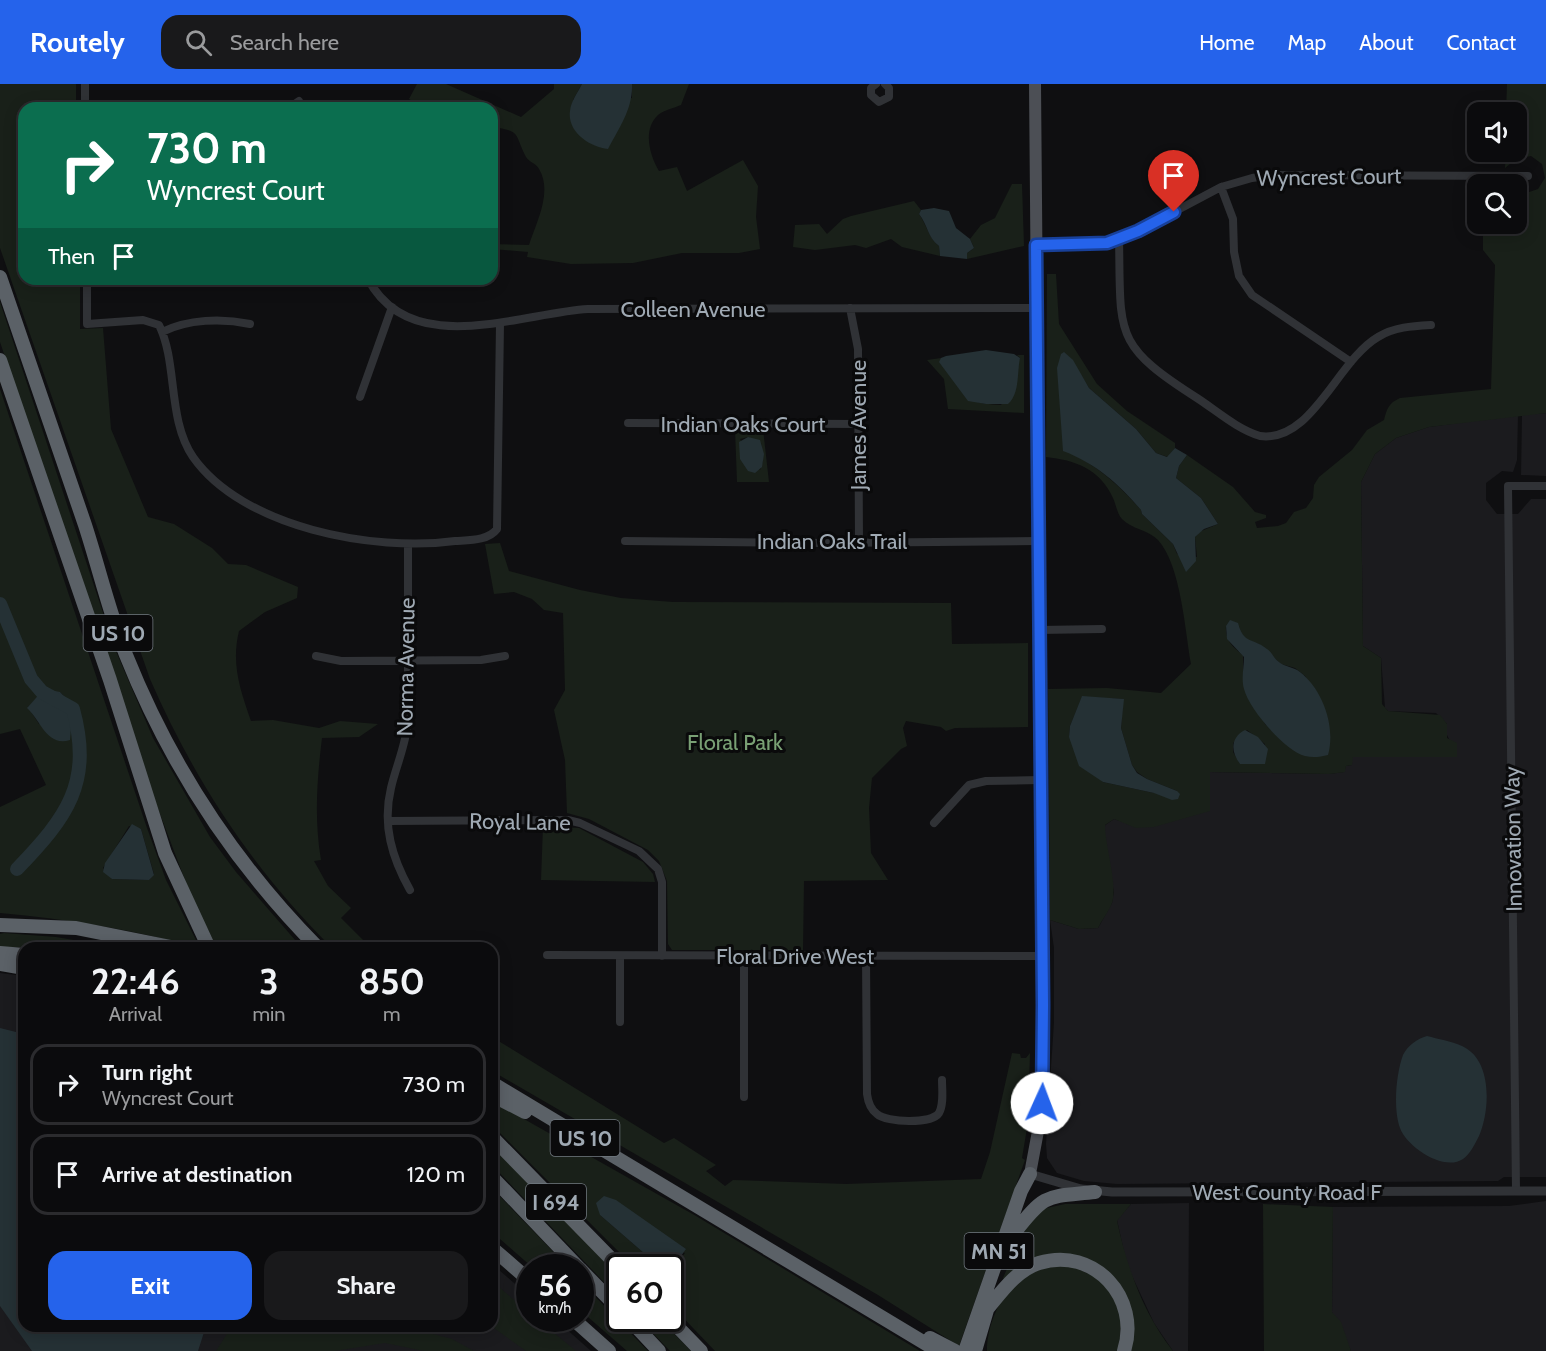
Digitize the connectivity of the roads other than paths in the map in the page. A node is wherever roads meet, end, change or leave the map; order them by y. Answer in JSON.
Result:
{"nodes":[{"id":1,"x":85,"y":84,"type":"edge"},
{"id":2,"x":876,"y":84,"type":"edge"},
{"id":3,"x":1035,"y":84,"type":"edge"},
{"id":4,"x":889,"y":85,"type":"edge"},
{"id":5,"x":85,"y":102,"type":"edge"},
{"id":6,"x":1528,"y":176,"type":"dead end"},
{"id":7,"x":1221,"y":187,"type":"junction"},
{"id":8,"x":1119,"y":238,"type":"junction"},
{"id":9,"x":1036,"y":245,"type":"junction"},
{"id":10,"x":0,"y":277,"type":"edge"},
{"id":11,"x":87,"y":285,"type":"edge"},
{"id":12,"x":372,"y":285,"type":"edge"},
{"id":13,"x":392,"y":307,"type":"junction"},
{"id":14,"x":850,"y":308,"type":"junction"},
{"id":15,"x":1037,"y":308,"type":"junction"},
{"id":16,"x":250,"y":324,"type":"dead end"},
{"id":17,"x":500,"y":324,"type":"junction"},
{"id":18,"x":1431,"y":325,"type":"dead end"},
{"id":19,"x":162,"y":332,"type":"junction"},
{"id":20,"x":0,"y":360,"type":"edge"},
{"id":21,"x":1351,"y":362,"type":"junction"},
{"id":22,"x":360,"y":397,"type":"dead end"},
{"id":23,"x":628,"y":423,"type":"dead end"},
{"id":24,"x":858,"y":424,"type":"junction"},
{"id":25,"x":1546,"y":486,"type":"edge"},
{"id":26,"x":625,"y":541,"type":"dead end"},
{"id":27,"x":1038,"y":541,"type":"junction"},
{"id":28,"x":859,"y":542,"type":"junction"},
{"id":29,"x":408,"y":545,"type":"junction"},
{"id":30,"x":1102,"y":629,"type":"dead end"},
{"id":31,"x":1039,"y":630,"type":"junction"},
{"id":32,"x":316,"y":656,"type":"dead end"},
{"id":33,"x":506,"y":656,"type":"dead end"},
{"id":34,"x":408,"y":660,"type":"junction"},
{"id":35,"x":1040,"y":780,"type":"junction"},
{"id":36,"x":388,"y":821,"type":"junction"},
{"id":37,"x":934,"y":823,"type":"dead end"},
{"id":38,"x":410,"y":890,"type":"dead end"},
{"id":39,"x":7,"y":925,"type":"edge"},
{"id":40,"x":117,"y":942,"type":"edge"},
{"id":41,"x":147,"y":942,"type":"edge"},
{"id":42,"x":206,"y":942,"type":"edge"},
{"id":43,"x":312,"y":942,"type":"edge"},
{"id":44,"x":0,"y":953,"type":"edge"},
{"id":45,"x":18,"y":954,"type":"edge"},
{"id":46,"x":547,"y":956,"type":"dead end"},
{"id":47,"x":620,"y":956,"type":"junction"},
{"id":48,"x":662,"y":956,"type":"junction"},
{"id":49,"x":744,"y":956,"type":"junction"},
{"id":50,"x":866,"y":956,"type":"junction"},
{"id":51,"x":1042,"y":956,"type":"junction"},
{"id":52,"x":0,"y":964,"type":"edge"},
{"id":53,"x":18,"y":967,"type":"edge"},
{"id":54,"x":620,"y":1022,"type":"dead end"},
{"id":55,"x":942,"y":1080,"type":"dead end"},
{"id":56,"x":498,"y":1087,"type":"edge"},
{"id":57,"x":744,"y":1096,"type":"dead end"},
{"id":58,"x":498,"y":1098,"type":"edge"},
{"id":59,"x":498,"y":1143,"type":"edge"},
{"id":60,"x":1030,"y":1174,"type":"junction"},
{"id":61,"x":498,"y":1183,"type":"edge"},
{"id":62,"x":1516,"y":1191,"type":"junction"},
{"id":63,"x":1546,"y":1191,"type":"edge"},
{"id":64,"x":1095,"y":1192,"type":"junction"},
{"id":65,"x":678,"y":1194,"type":"junction"},
{"id":66,"x":1015,"y":1232,"type":"junction"},
{"id":67,"x":498,"y":1253,"type":"edge"},
{"id":68,"x":566,"y":1254,"type":"edge"},
{"id":69,"x":606,"y":1254,"type":"edge"},
{"id":70,"x":516,"y":1269,"type":"edge"},
{"id":71,"x":594,"y":1283,"type":"edge"},
{"id":72,"x":833,"y":1287,"type":"junction"},
{"id":73,"x":606,"y":1295,"type":"edge"},
{"id":74,"x":988,"y":1308,"type":"junction"},
{"id":75,"x":588,"y":1332,"type":"edge"},
{"id":76,"x":641,"y":1332,"type":"edge"},
{"id":77,"x":683,"y":1332,"type":"edge"},
{"id":78,"x":972,"y":1350,"type":"edge"},
{"id":79,"x":609,"y":1351,"type":"edge"},
{"id":80,"x":659,"y":1351,"type":"edge"},
{"id":81,"x":701,"y":1351,"type":"edge"},
{"id":82,"x":938,"y":1351,"type":"edge"},
{"id":83,"x":955,"y":1351,"type":"edge"},
{"id":84,"x":1124,"y":1351,"type":"edge"}],
"edges":[{"from":1,"to":5,"type":"street"},
{"from":2,"to":4,"type":"street"},
{"from":3,"to":9,"type":"main road"},
{"from":6,"to":7,"type":"street","name":"Wyncrest Court"},
{"from":7,"to":8,"type":"street","name":"Wyncrest Court"},
{"from":7,"to":21,"type":"street"},
{"from":8,"to":9,"type":"street","name":"Wyncrest Court"},
{"from":8,"to":21,"type":"street"},
{"from":9,"to":15,"type":"main road"},
{"from":10,"to":43,"type":"highway","number":"US 10"},
{"from":11,"to":19,"type":"street"},
{"from":12,"to":13,"type":"street","name":"Colleen Avenue"},
{"from":13,"to":17,"type":"street","name":"Colleen Avenue"},
{"from":13,"to":22,"type":"street"},
{"from":14,"to":15,"type":"street","name":"Colleen Avenue"},
{"from":14,"to":17,"type":"street","name":"Colleen Avenue"},
{"from":14,"to":24,"type":"street","name":"James Avenue"},
{"from":15,"to":27,"type":"main road"},
{"from":16,"to":19,"type":"street"},
{"from":17,"to":29,"type":"street"},
{"from":18,"to":21,"type":"street"},
{"from":19,"to":29,"type":"street"},
{"from":20,"to":42,"type":"highway","number":"US 10"},
{"from":23,"to":24,"type":"street","name":"Indian Oaks Court"},
{"from":24,"to":28,"type":"street","name":"James Avenue"},
{"from":25,"to":62,"type":"street","name":"Innovation Way"},
{"from":26,"to":28,"type":"street","name":"Indian Oaks Trail"},
{"from":27,"to":28,"type":"street","name":"Indian Oaks Trail"},
{"from":27,"to":31,"type":"main road"},
{"from":29,"to":34,"type":"street","name":"Norma Avenue"},
{"from":30,"to":31,"type":"street"},
{"from":31,"to":35,"type":"main road"},
{"from":32,"to":34,"type":"street"},
{"from":33,"to":34,"type":"street"},
{"from":34,"to":36,"type":"street","name":"Norma Avenue"},
{"from":35,"to":37,"type":"street"},
{"from":35,"to":51,"type":"main road"},
{"from":36,"to":38,"type":"street","name":"Norma Avenue"},
{"from":36,"to":48,"type":"street","name":"Royal Lane"},
{"from":39,"to":40,"type":"highway"},
{"from":39,"to":41,"type":"highway"},
{"from":44,"to":45,"type":"highway"},
{"from":46,"to":47,"type":"street","name":"Floral Drive West"},
{"from":47,"to":48,"type":"street","name":"Floral Drive West"},
{"from":47,"to":54,"type":"street"},
{"from":48,"to":49,"type":"street","name":"Floral Drive West"},
{"from":49,"to":50,"type":"street","name":"Floral Drive West"},
{"from":49,"to":57,"type":"street"},
{"from":50,"to":51,"type":"street","name":"Floral Drive West"},
{"from":50,"to":55,"type":"street"},
{"from":51,"to":60,"type":"main road"},
{"from":52,"to":53,"type":"highway"},
{"from":56,"to":65,"type":"highway","number":"US 10"},
{"from":58,"to":65,"type":"highway"},
{"from":59,"to":69,"type":"highway","number":"I 694"},
{"from":60,"to":64,"type":"street","name":"West County Road F"},
{"from":60,"to":66,"type":"highway","number":"MN 51"},
{"from":60,"to":78,"type":"highway","number":"MN 51"},
{"from":61,"to":68,"type":"highway","number":"I 694"},
{"from":62,"to":63,"type":"street","name":"West County Road F"},
{"from":62,"to":64,"type":"street","name":"West County Road F"},
{"from":64,"to":66,"type":"highway"},
{"from":65,"to":72,"type":"highway","number":"US 10"},
{"from":66,"to":74,"type":"highway","number":"MN 51"},
{"from":67,"to":70,"type":"highway"},
{"from":71,"to":73,"type":"highway","number":"I 694"},
{"from":72,"to":82,"type":"highway","number":"US 10"},
{"from":72,"to":83,"type":"highway"},
{"from":74,"to":78,"type":"highway","number":"MN 51"},
{"from":74,"to":84,"type":"highway"},
{"from":75,"to":79,"type":"highway"},
{"from":76,"to":80,"type":"highway"},
{"from":77,"to":81,"type":"highway"}]}
